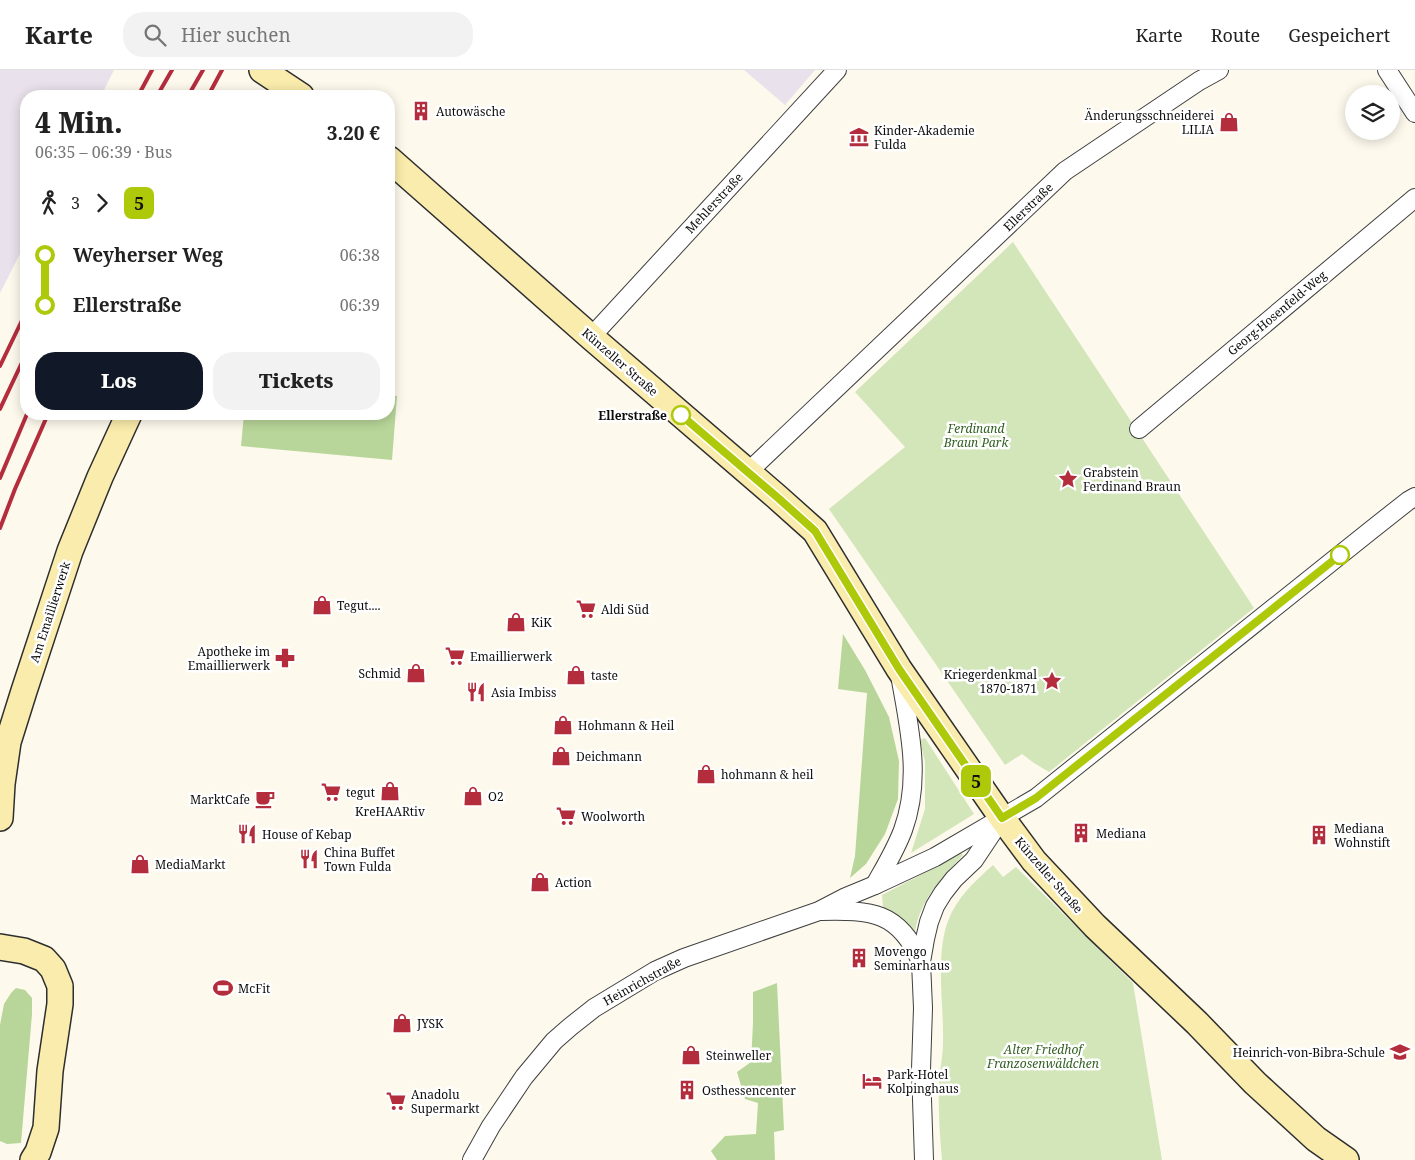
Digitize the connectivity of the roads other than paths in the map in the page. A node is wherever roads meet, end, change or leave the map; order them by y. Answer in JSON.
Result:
{"nodes":[{"id":1,"x":837,"y":70,"type":"edge"},
{"id":2,"x":1219,"y":70,"type":"edge"},
{"id":3,"x":1387,"y":70,"type":"edge"},
{"id":4,"x":265,"y":72,"type":"edge"},
{"id":5,"x":292,"y":90,"type":"edge"},
{"id":6,"x":1415,"y":114,"type":"edge"},
{"id":7,"x":395,"y":170,"type":"edge"},
{"id":8,"x":1415,"y":198,"type":"edge"},
{"id":9,"x":591,"y":337,"type":"junction"},
{"id":10,"x":126,"y":420,"type":"edge"},
{"id":11,"x":1138,"y":428,"type":"dead end"},
{"id":12,"x":748,"y":472,"type":"junction"},
{"id":13,"x":1415,"y":497,"type":"edge"},
{"id":14,"x":899,"y":669,"type":"junction"},
{"id":15,"x":0,"y":818,"type":"edge"},
{"id":16,"x":1002,"y":818,"type":"junction"},
{"id":17,"x":875,"y":885,"type":"junction"},
{"id":18,"x":819,"y":911,"type":"junction"},
{"id":19,"x":0,"y":947,"type":"edge"},
{"id":20,"x":920,"y":962,"type":"junction"},
{"id":21,"x":46,"y":1128,"type":"junction"},
{"id":22,"x":34,"y":1160,"type":"edge"},
{"id":23,"x":55,"y":1160,"type":"edge"},
{"id":24,"x":472,"y":1160,"type":"edge"},
{"id":25,"x":924,"y":1160,"type":"edge"},
{"id":26,"x":1346,"y":1160,"type":"edge"}],
"edges":[{"from":1,"to":9,"type":"street","name":"Mehlerstraße"},
{"from":2,"to":12,"type":"street","name":"Ellerstraße"},
{"from":3,"to":6,"type":"street"},
{"from":4,"to":5,"type":"main road"},
{"from":7,"to":9,"type":"main road","name":"Künzeller Straße"},
{"from":8,"to":11,"type":"street","name":"Georg-Hosenfeld-Weg"},
{"from":9,"to":12,"type":"main road","name":"Künzeller Straße"},
{"from":10,"to":15,"type":"main road","name":"Am Emaillierwerk"},
{"from":12,"to":14,"type":"main road","name":"Künzeller Straße"},
{"from":13,"to":16,"type":"street","name":"Heinrichstraße"},
{"from":14,"to":16,"type":"main road","name":"Künzeller Straße"},
{"from":14,"to":17,"type":"street"},
{"from":16,"to":17,"type":"street","name":"Heinrichstraße"},
{"from":16,"to":20,"type":"street"},
{"from":16,"to":26,"type":"main road","name":"Künzeller Straße"},
{"from":17,"to":18,"type":"street","name":"Heinrichstraße"},
{"from":18,"to":20,"type":"street"},
{"from":18,"to":24,"type":"street","name":"Heinrichstraße"},
{"from":19,"to":21,"type":"main road"},
{"from":20,"to":25,"type":"street"},
{"from":21,"to":22,"type":"main road"},
{"from":21,"to":23,"type":"main road"}]}
